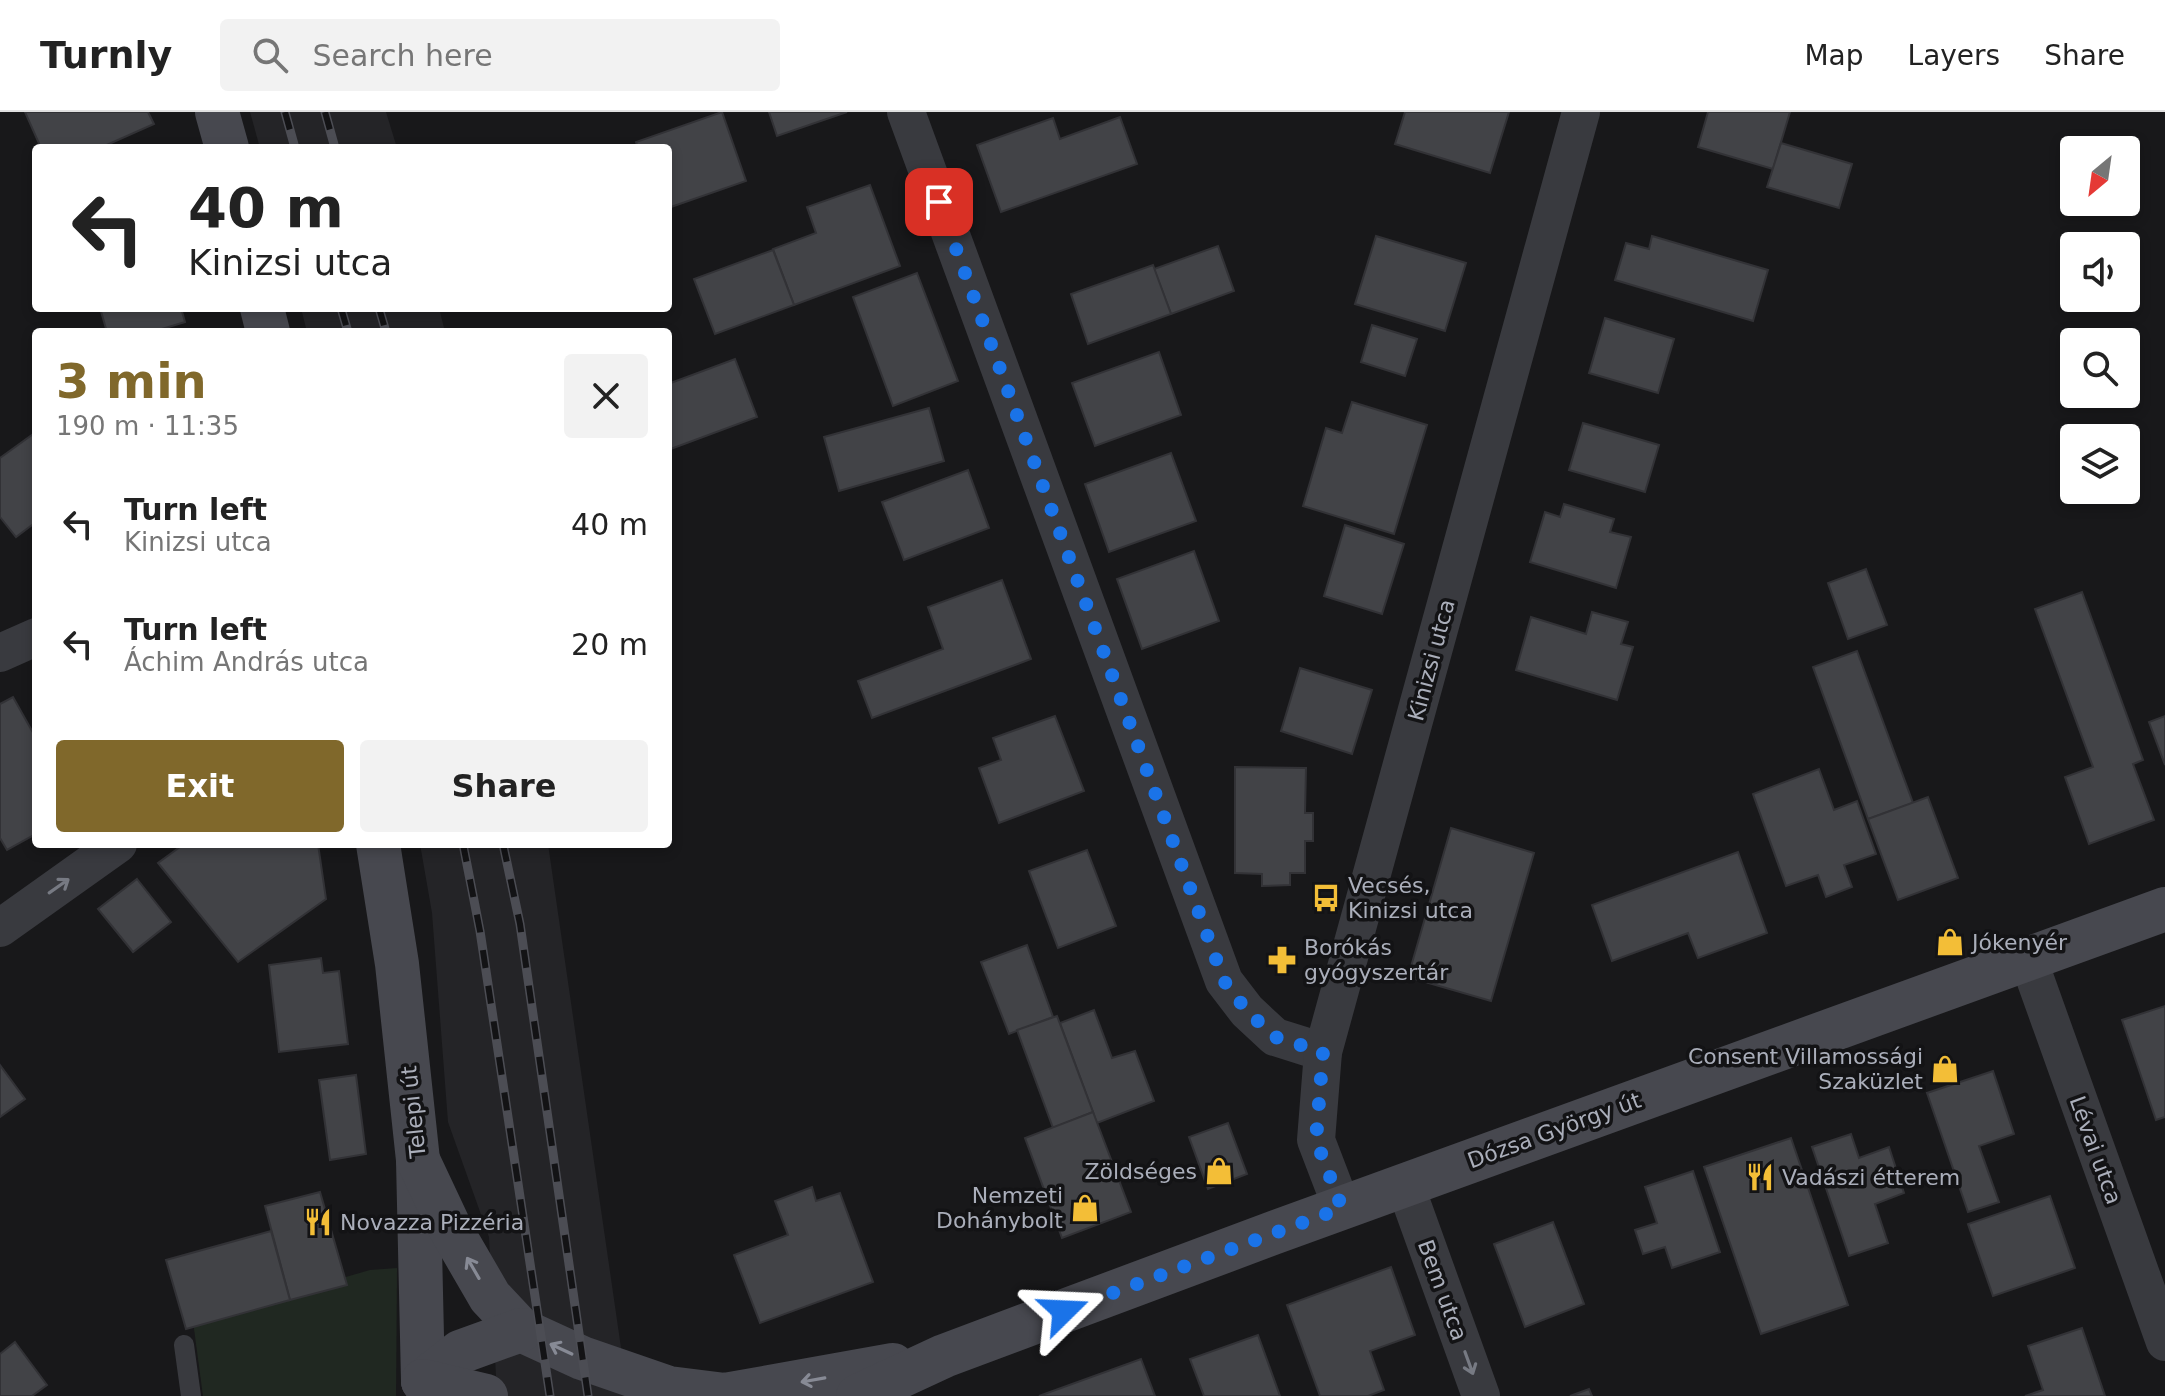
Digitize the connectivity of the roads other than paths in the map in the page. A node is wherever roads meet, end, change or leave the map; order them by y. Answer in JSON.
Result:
{"nodes":[{"id":1,"x":217,"y":112,"type":"edge"},
{"id":2,"x":906,"y":112,"type":"edge"},
{"id":3,"x":1581,"y":112,"type":"edge"},
{"id":4,"x":226,"y":144,"type":"edge"},
{"id":5,"x":32,"y":639,"type":"edge"},
{"id":6,"x":0,"y":653,"type":"edge"},
{"id":7,"x":112,"y":848,"type":"edge"},
{"id":8,"x":379,"y":848,"type":"edge"},
{"id":9,"x":2165,"y":909,"type":"edge"},
{"id":10,"x":0,"y":928,"type":"edge"},
{"id":11,"x":2028,"y":959,"type":"junction"},
{"id":12,"x":1323,"y":1052,"type":"junction"},
{"id":13,"x":418,"y":1160,"type":"junction"},
{"id":14,"x":1405,"y":1185,"type":"junction"},
{"id":15,"x":1342,"y":1208,"type":"junction"},
{"id":16,"x":521,"y":1330,"type":"junction"},
{"id":17,"x":2165,"y":1342,"type":"edge"},
{"id":18,"x":184,"y":1345,"type":"dead end"},
{"id":19,"x":944,"y":1356,"type":"junction"},
{"id":20,"x":423,"y":1381,"type":"junction"},
{"id":21,"x":191,"y":1396,"type":"edge"},
{"id":22,"x":486,"y":1396,"type":"edge"},
{"id":23,"x":858,"y":1396,"type":"edge"},
{"id":24,"x":1481,"y":1396,"type":"edge"}],
"edges":[{"from":1,"to":4,"type":"main road"},
{"from":2,"to":12,"type":"street"},
{"from":3,"to":12,"type":"street","name":"Kinizsi utca"},
{"from":5,"to":6,"type":"street"},
{"from":10,"to":7,"type":"street","one_way":true},
{"from":8,"to":13,"type":"main road","name":"Telepi út"},
{"from":9,"to":11,"type":"main road","name":"Dózsa György út"},
{"from":11,"to":14,"type":"main road","name":"Dózsa György út"},
{"from":11,"to":17,"type":"street","name":"Lévai utca"},
{"from":12,"to":15,"type":"street","name":"Kinizsi utca"},
{"from":16,"to":13,"type":"main road","one_way":true},
{"from":13,"to":20,"type":"main road","name":"Telepi út"},
{"from":14,"to":15,"type":"main road","name":"Dózsa György út"},
{"from":14,"to":24,"type":"street","name":"Bem utca","one_way":true},
{"from":15,"to":19,"type":"main road","name":"Dózsa György út"},
{"from":19,"to":16,"type":"main road","name":"Dózsa György út","one_way":true},
{"from":16,"to":20,"type":"main road"},
{"from":18,"to":21,"type":"lane"},
{"from":19,"to":23,"type":"main road","name":"Dózsa György út"},
{"from":20,"to":22,"type":"main road"}]}
